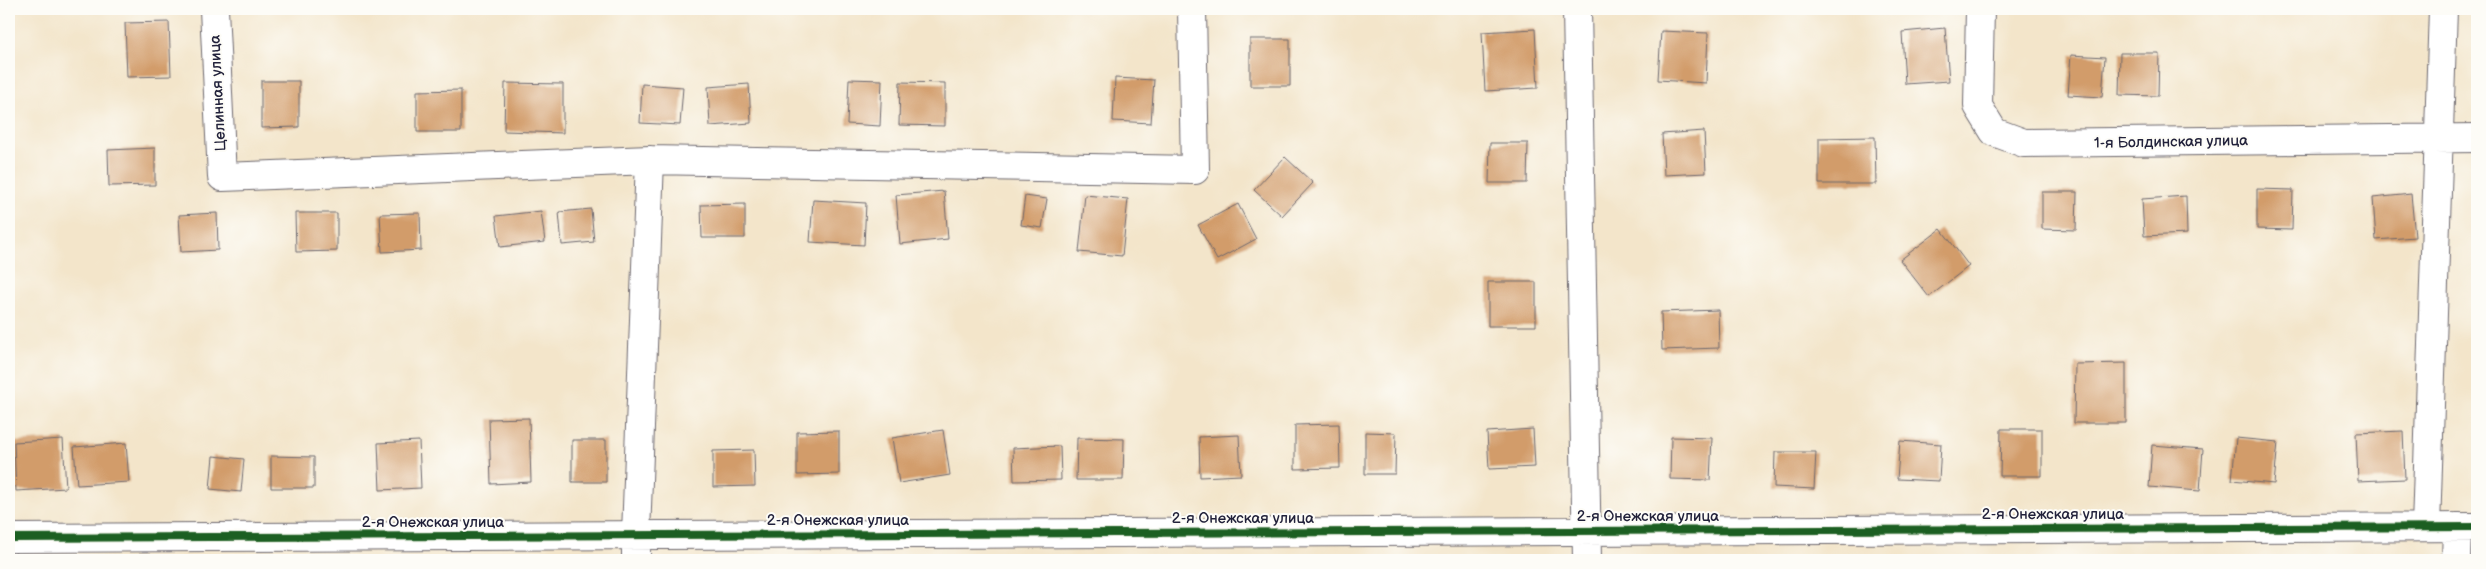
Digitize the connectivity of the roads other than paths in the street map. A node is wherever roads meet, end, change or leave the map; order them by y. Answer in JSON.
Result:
{"nodes":[{"id":1,"x":214,"y":9,"type":"edge"},
{"id":2,"x":1192,"y":9,"type":"edge"},
{"id":3,"x":1577,"y":9,"type":"edge"},
{"id":4,"x":1980,"y":9,"type":"edge"},
{"id":5,"x":2443,"y":9,"type":"edge"},
{"id":6,"x":2477,"y":138,"type":"edge"},
{"id":7,"x":2438,"y":139,"type":"junction"},
{"id":8,"x":650,"y":160,"type":"junction"},
{"id":9,"x":2426,"y":527,"type":"junction"},
{"id":10,"x":2467,"y":527,"type":"edge"},
{"id":11,"x":1587,"y":530,"type":"junction"},
{"id":12,"x":9,"y":538,"type":"edge"},
{"id":13,"x":636,"y":547,"type":"edge"},
{"id":14,"x":1587,"y":560,"type":"edge"},
{"id":15,"x":2456,"y":560,"type":"edge"}],
"edges":[{"from":1,"to":8,"type":"street","name":"Целинная улица"},
{"from":2,"to":8,"type":"street"},
{"from":3,"to":11,"type":"street"},
{"from":4,"to":7,"type":"street","name":"1-я Болдинская улица"},
{"from":5,"to":7,"type":"street"},
{"from":6,"to":7,"type":"street","name":"1-я Болдинская улица"},
{"from":7,"to":9,"type":"street"},
{"from":8,"to":13,"type":"street"},
{"from":9,"to":10,"type":"street","name":"2-я Онежская улица"},
{"from":9,"to":11,"type":"street","name":"2-я Онежская улица"},
{"from":10,"to":15,"type":"street"},
{"from":11,"to":13,"type":"street","name":"2-я Онежская улица"},
{"from":11,"to":14,"type":"street"},
{"from":12,"to":13,"type":"street","name":"2-я Онежская улица"}]}
